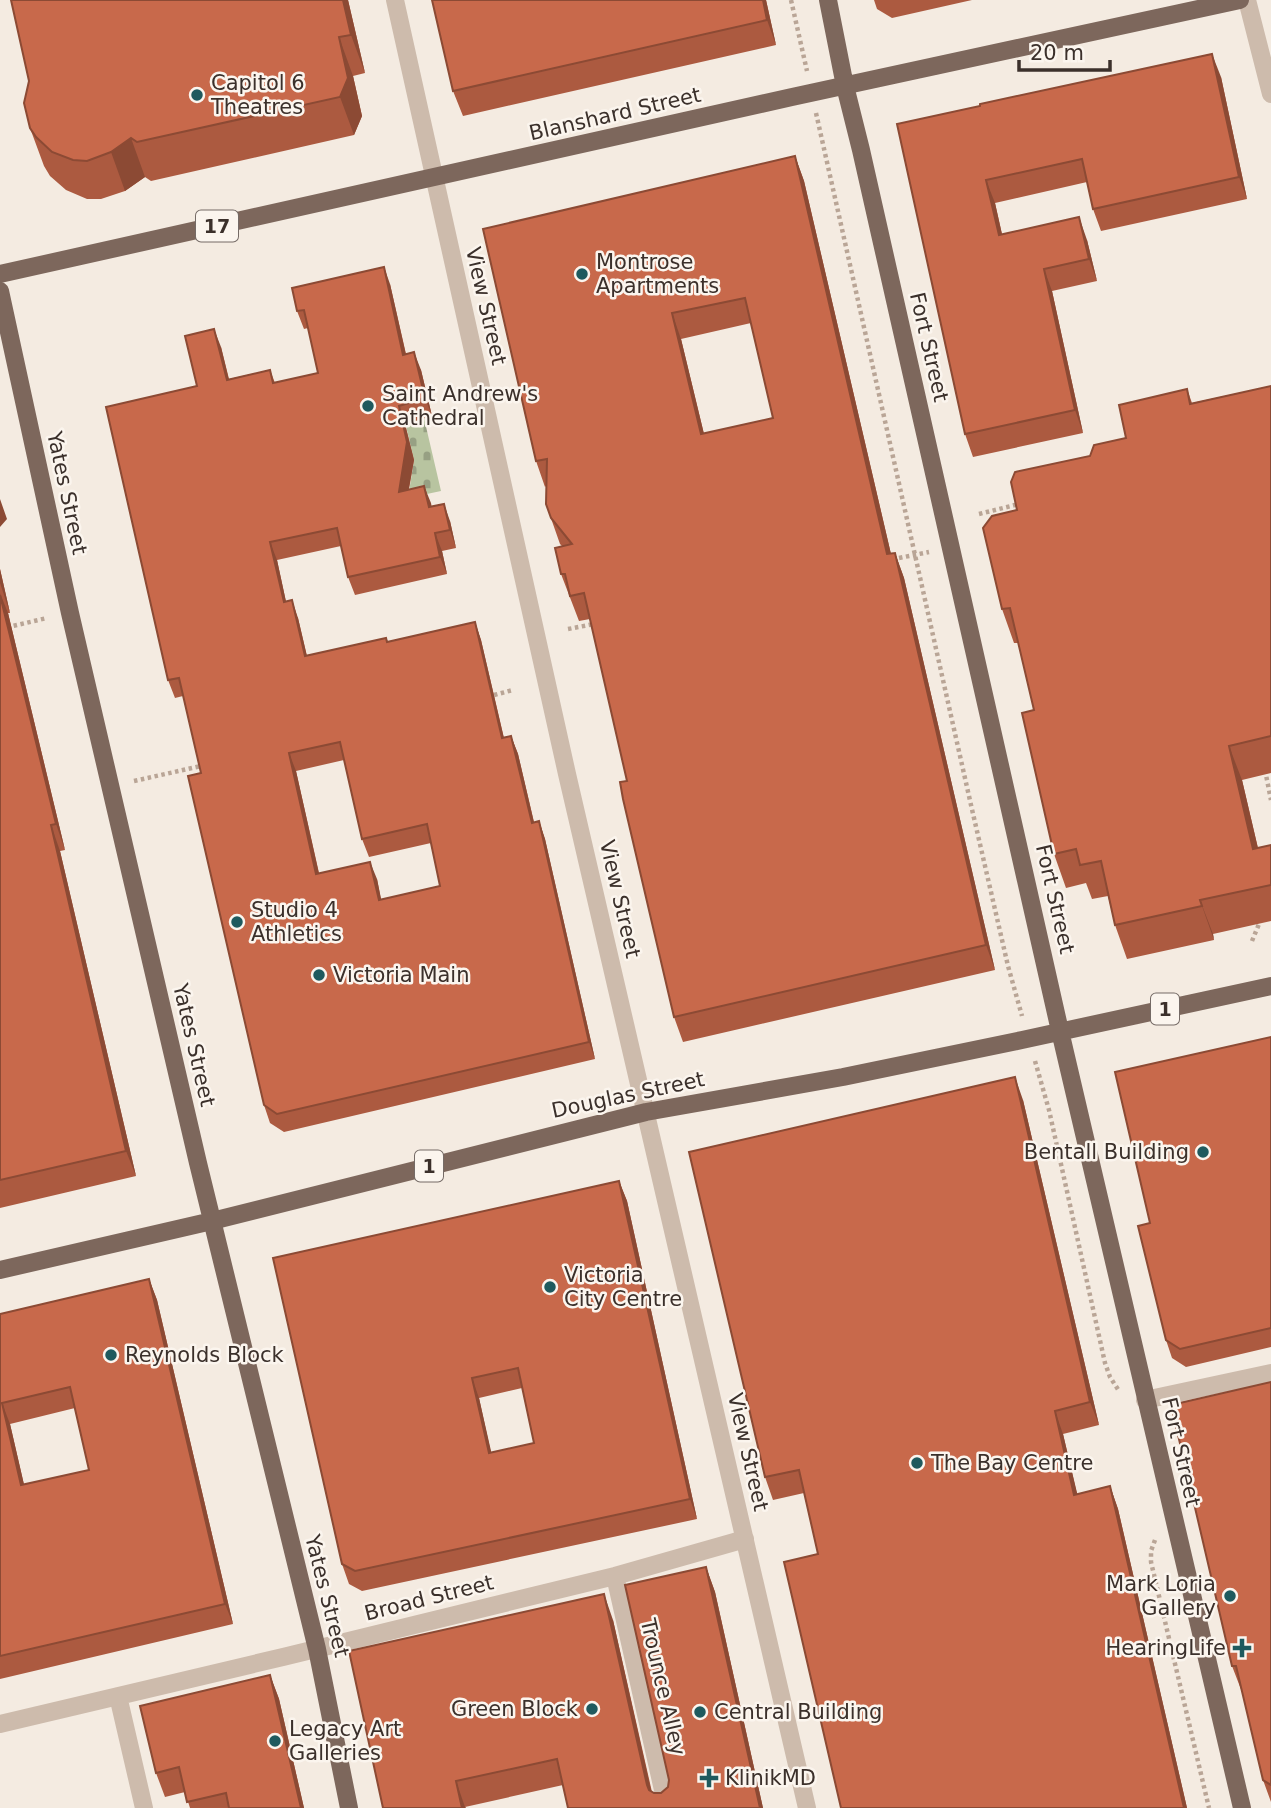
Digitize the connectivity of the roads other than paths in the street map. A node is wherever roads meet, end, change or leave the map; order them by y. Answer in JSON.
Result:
{"nodes":[{"id":1,"x":395,"y":0,"type":"edge"},
{"id":2,"x":828,"y":0,"type":"edge"},
{"id":3,"x":1241,"y":0,"type":"edge"},
{"id":4,"x":1247,"y":0,"type":"edge"},
{"id":5,"x":845,"y":86,"type":"junction"},
{"id":6,"x":1271,"y":94,"type":"edge"},
{"id":7,"x":434,"y":177,"type":"junction"},
{"id":8,"x":0,"y":274,"type":"edge"},
{"id":9,"x":0,"y":291,"type":"edge"},
{"id":10,"x":1271,"y":986,"type":"edge"},
{"id":11,"x":1060,"y":1031,"type":"junction"},
{"id":12,"x":646,"y":1112,"type":"junction"},
{"id":13,"x":212,"y":1221,"type":"junction"},
{"id":14,"x":0,"y":1270,"type":"edge"},
{"id":15,"x":1271,"y":1373,"type":"edge"},
{"id":16,"x":1145,"y":1400,"type":"junction"},
{"id":17,"x":745,"y":1539,"type":"junction"},
{"id":18,"x":615,"y":1576,"type":"junction"},
{"id":19,"x":317,"y":1649,"type":"junction"},
{"id":20,"x":118,"y":1696,"type":"junction"},
{"id":21,"x":0,"y":1724,"type":"edge"},
{"id":22,"x":144,"y":1808,"type":"edge"},
{"id":23,"x":349,"y":1808,"type":"edge"},
{"id":24,"x":667,"y":1808,"type":"edge"},
{"id":25,"x":807,"y":1808,"type":"edge"},
{"id":26,"x":1242,"y":1808,"type":"edge"}],
"edges":[{"from":1,"to":7,"type":"street","name":"View Street"},
{"from":2,"to":5,"type":"main road","name":"Fort Street"},
{"from":3,"to":5,"type":"main road","name":"Blanshard Street","number":"17"},
{"from":4,"to":6,"type":"street"},
{"from":5,"to":7,"type":"main road","name":"Blanshard Street","number":"17"},
{"from":5,"to":11,"type":"main road","name":"Fort Street"},
{"from":7,"to":8,"type":"main road","name":"Blanshard Street","number":"17"},
{"from":7,"to":12,"type":"street","name":"View Street"},
{"from":9,"to":13,"type":"main road","name":"Yates Street"},
{"from":10,"to":11,"type":"main road","name":"Douglas Street","number":"1"},
{"from":11,"to":12,"type":"main road","name":"Douglas Street","number":"1"},
{"from":11,"to":16,"type":"main road","name":"Fort Street"},
{"from":12,"to":13,"type":"main road","name":"Douglas Street","number":"1"},
{"from":12,"to":17,"type":"street","name":"View Street"},
{"from":13,"to":14,"type":"main road","name":"Douglas Street","number":"1"},
{"from":13,"to":19,"type":"main road","name":"Yates Street"},
{"from":15,"to":16,"type":"street"},
{"from":16,"to":26,"type":"main road","name":"Fort Street"},
{"from":17,"to":18,"type":"street","name":"Broad Street"},
{"from":17,"to":25,"type":"street","name":"View Street"},
{"from":18,"to":19,"type":"street","name":"Broad Street"},
{"from":18,"to":24,"type":"street","name":"Trounce Alley"},
{"from":19,"to":20,"type":"street","name":"Broad Street"},
{"from":19,"to":23,"type":"main road","name":"Yates Street"},
{"from":20,"to":21,"type":"street","name":"Broad Street"},
{"from":20,"to":22,"type":"street"}]}
